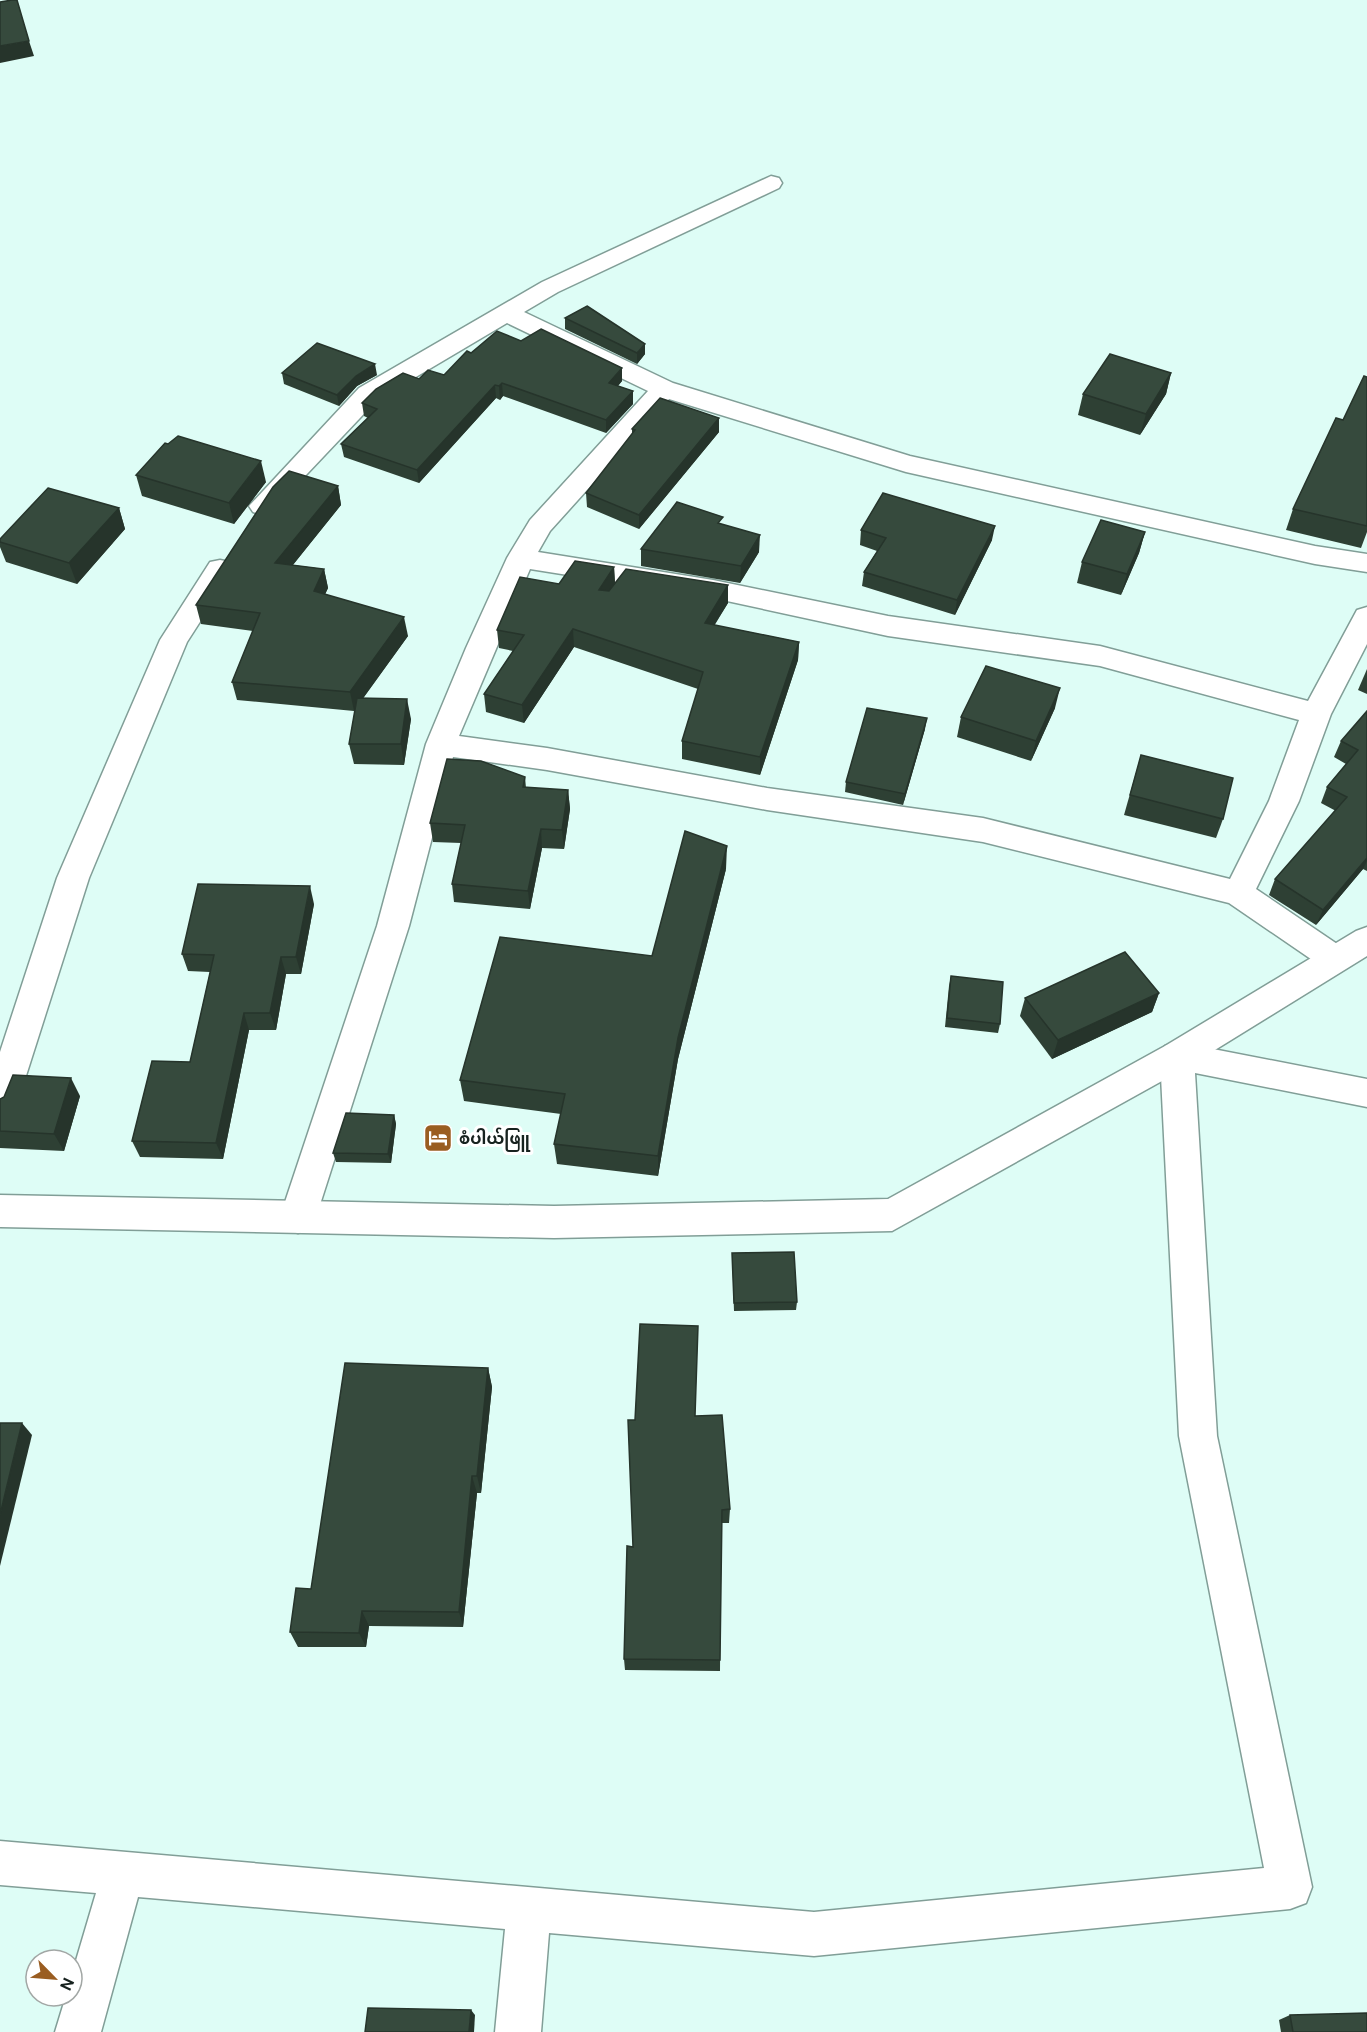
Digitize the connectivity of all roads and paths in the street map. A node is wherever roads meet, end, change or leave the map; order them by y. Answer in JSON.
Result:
{"nodes":[{"id":1,"x":771,"y":183,"type":"dead end"},
{"id":2,"x":506,"y":313,"type":"junction"},
{"id":3,"x":664,"y":389,"type":"junction"},
{"id":4,"x":521,"y":558,"type":"junction"},
{"id":5,"x":1367,"y":563,"type":"edge"},
{"id":6,"x":1367,"y":617,"type":"edge"},
{"id":7,"x":1316,"y":714,"type":"junction"},
{"id":8,"x":441,"y":744,"type":"junction"},
{"id":9,"x":1238,"y":892,"type":"junction"},
{"id":10,"x":1367,"y":940,"type":"edge"},
{"id":11,"x":1335,"y":959,"type":"junction"},
{"id":12,"x":1177,"y":1056,"type":"junction"},
{"id":13,"x":1367,"y":1093,"type":"edge"},
{"id":14,"x":0,"y":1104,"type":"edge"},
{"id":15,"x":0,"y":1211,"type":"edge"},
{"id":16,"x":298,"y":1217,"type":"junction"},
{"id":17,"x":0,"y":1863,"type":"edge"},
{"id":18,"x":123,"y":1874,"type":"junction"},
{"id":19,"x":530,"y":1909,"type":"junction"},
{"id":20,"x":78,"y":2032,"type":"edge"},
{"id":21,"x":518,"y":2032,"type":"edge"}],
"edges":[{"from":1,"to":2,"type":"street"},
{"from":2,"to":3,"type":"street"},
{"from":2,"to":14,"type":"street"},
{"from":3,"to":4,"type":"street"},
{"from":3,"to":5,"type":"street"},
{"from":4,"to":7,"type":"street"},
{"from":4,"to":8,"type":"street"},
{"from":6,"to":7,"type":"street"},
{"from":7,"to":9,"type":"street"},
{"from":8,"to":9,"type":"street"},
{"from":8,"to":16,"type":"street"},
{"from":9,"to":11,"type":"street"},
{"from":10,"to":11,"type":"street"},
{"from":11,"to":12,"type":"street"},
{"from":12,"to":13,"type":"street"},
{"from":12,"to":16,"type":"street"},
{"from":12,"to":19,"type":"street"},
{"from":15,"to":16,"type":"street"},
{"from":17,"to":18,"type":"street"},
{"from":18,"to":19,"type":"street"},
{"from":18,"to":20,"type":"street"},
{"from":19,"to":21,"type":"street"}]}
